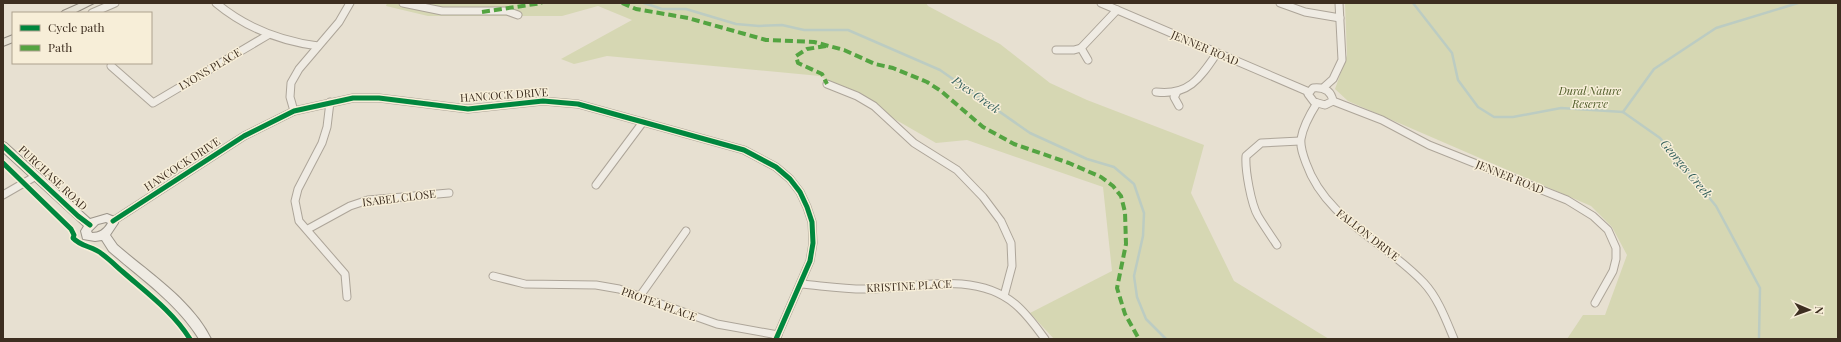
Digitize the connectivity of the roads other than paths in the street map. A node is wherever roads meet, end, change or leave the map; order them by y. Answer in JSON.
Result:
{"nodes":[{"id":1,"x":89,"y":3,"type":"edge"},
{"id":2,"x":115,"y":3,"type":"edge"},
{"id":3,"x":216,"y":3,"type":"edge"},
{"id":4,"x":350,"y":3,"type":"edge"},
{"id":5,"x":403,"y":3,"type":"edge"},
{"id":6,"x":1101,"y":3,"type":"edge"},
{"id":7,"x":1280,"y":3,"type":"edge"},
{"id":8,"x":1340,"y":3,"type":"edge"},
{"id":9,"x":1117,"y":10,"type":"junction"},
{"id":10,"x":68,"y":12,"type":"edge"},
{"id":11,"x":94,"y":12,"type":"edge"},
{"id":12,"x":518,"y":15,"type":"dead end"},
{"id":13,"x":1340,"y":18,"type":"junction"},
{"id":14,"x":268,"y":34,"type":"junction"},
{"id":15,"x":12,"y":38,"type":"edge"},
{"id":16,"x":3,"y":43,"type":"edge"},
{"id":17,"x":318,"y":46,"type":"junction"},
{"id":18,"x":1081,"y":48,"type":"junction"},
{"id":19,"x":1056,"y":50,"type":"dead end"},
{"id":20,"x":1217,"y":53,"type":"junction"},
{"id":21,"x":1088,"y":60,"type":"dead end"},
{"id":22,"x":111,"y":66,"type":"dead end"},
{"id":23,"x":827,"y":84,"type":"dead end"},
{"id":24,"x":1323,"y":88,"type":"junction"},
{"id":25,"x":1156,"y":92,"type":"dead end"},
{"id":26,"x":1309,"y":92,"type":"junction"},
{"id":27,"x":1176,"y":94,"type":"junction"},
{"id":28,"x":1332,"y":101,"type":"junction"},
{"id":29,"x":330,"y":102,"type":"junction"},
{"id":30,"x":1317,"y":103,"type":"junction"},
{"id":31,"x":1179,"y":106,"type":"dead end"},
{"id":32,"x":294,"y":111,"type":"junction"},
{"id":33,"x":642,"y":122,"type":"junction"},
{"id":34,"x":1300,"y":141,"type":"junction"},
{"id":35,"x":3,"y":146,"type":"edge"},
{"id":36,"x":36,"y":176,"type":"junction"},
{"id":37,"x":596,"y":185,"type":"dead end"},
{"id":38,"x":449,"y":193,"type":"dead end"},
{"id":39,"x":3,"y":195,"type":"edge"},
{"id":40,"x":113,"y":221,"type":"junction"},
{"id":41,"x":90,"y":225,"type":"junction"},
{"id":42,"x":308,"y":230,"type":"junction"},
{"id":43,"x":686,"y":231,"type":"dead end"},
{"id":44,"x":104,"y":234,"type":"junction"},
{"id":45,"x":1277,"y":245,"type":"dead end"},
{"id":46,"x":492,"y":276,"type":"dead end"},
{"id":47,"x":801,"y":284,"type":"junction"},
{"id":48,"x":640,"y":296,"type":"junction"},
{"id":49,"x":1004,"y":296,"type":"junction"},
{"id":50,"x":347,"y":297,"type":"dead end"},
{"id":51,"x":1594,"y":303,"type":"dead end"},
{"id":52,"x":777,"y":337,"type":"edge"},
{"id":53,"x":205,"y":339,"type":"edge"},
{"id":54,"x":1045,"y":339,"type":"edge"},
{"id":55,"x":1454,"y":339,"type":"edge"}],
"edges":[{"from":1,"to":10,"type":"main road"},
{"from":2,"to":11,"type":"street"},
{"from":3,"to":14,"type":"street"},
{"from":4,"to":17,"type":"street"},
{"from":5,"to":12,"type":"street"},
{"from":6,"to":9,"type":"street","name":"JENNER ROAD"},
{"from":7,"to":13,"type":"street"},
{"from":8,"to":13,"type":"street"},
{"from":9,"to":18,"type":"street"},
{"from":9,"to":20,"type":"street","name":"JENNER ROAD"},
{"from":13,"to":24,"type":"street"},
{"from":14,"to":17,"type":"street"},
{"from":14,"to":22,"type":"street","name":"LYONS PLACE"},
{"from":15,"to":16,"type":"main road"},
{"from":17,"to":32,"type":"street"},
{"from":18,"to":19,"type":"street"},
{"from":18,"to":21,"type":"street"},
{"from":20,"to":26,"type":"street","name":"JENNER ROAD"},
{"from":20,"to":27,"type":"street"},
{"from":23,"to":49,"type":"street"},
{"from":24,"to":26,"type":"street"},
{"from":24,"to":28,"type":"street"},
{"from":25,"to":27,"type":"street"},
{"from":26,"to":30,"type":"street"},
{"from":27,"to":31,"type":"street"},
{"from":28,"to":30,"type":"street"},
{"from":28,"to":51,"type":"street","name":"JENNER ROAD"},
{"from":29,"to":32,"type":"street","name":"HANCOCK DRIVE"},
{"from":29,"to":33,"type":"street","name":"HANCOCK DRIVE"},
{"from":29,"to":42,"type":"street"},
{"from":30,"to":34,"type":"street","name":"FALLON DRIVE"},
{"from":32,"to":40,"type":"street","name":"HANCOCK DRIVE"},
{"from":33,"to":37,"type":"street"},
{"from":33,"to":47,"type":"street","name":"HANCOCK DRIVE"},
{"from":34,"to":45,"type":"street"},
{"from":34,"to":55,"type":"street","name":"FALLON DRIVE"},
{"from":35,"to":36,"type":"main road","name":"PURCHASE ROAD"},
{"from":36,"to":39,"type":"street"},
{"from":36,"to":41,"type":"main road","name":"PURCHASE ROAD"},
{"from":38,"to":42,"type":"street","name":"ISABEL CLOSE"},
{"from":40,"to":41,"type":"main road"},
{"from":40,"to":44,"type":"main road"},
{"from":41,"to":44,"type":"main road"},
{"from":42,"to":50,"type":"street"},
{"from":43,"to":48,"type":"street"},
{"from":44,"to":53,"type":"main road"},
{"from":46,"to":48,"type":"street","name":"PROTEA PLACE"},
{"from":47,"to":49,"type":"street","name":"KRISTINE PLACE"},
{"from":47,"to":52,"type":"street","name":"HANCOCK DRIVE"},
{"from":48,"to":52,"type":"street","name":"PROTEA PLACE"},
{"from":49,"to":54,"type":"street","name":"KRISTINE PLACE"}]}
